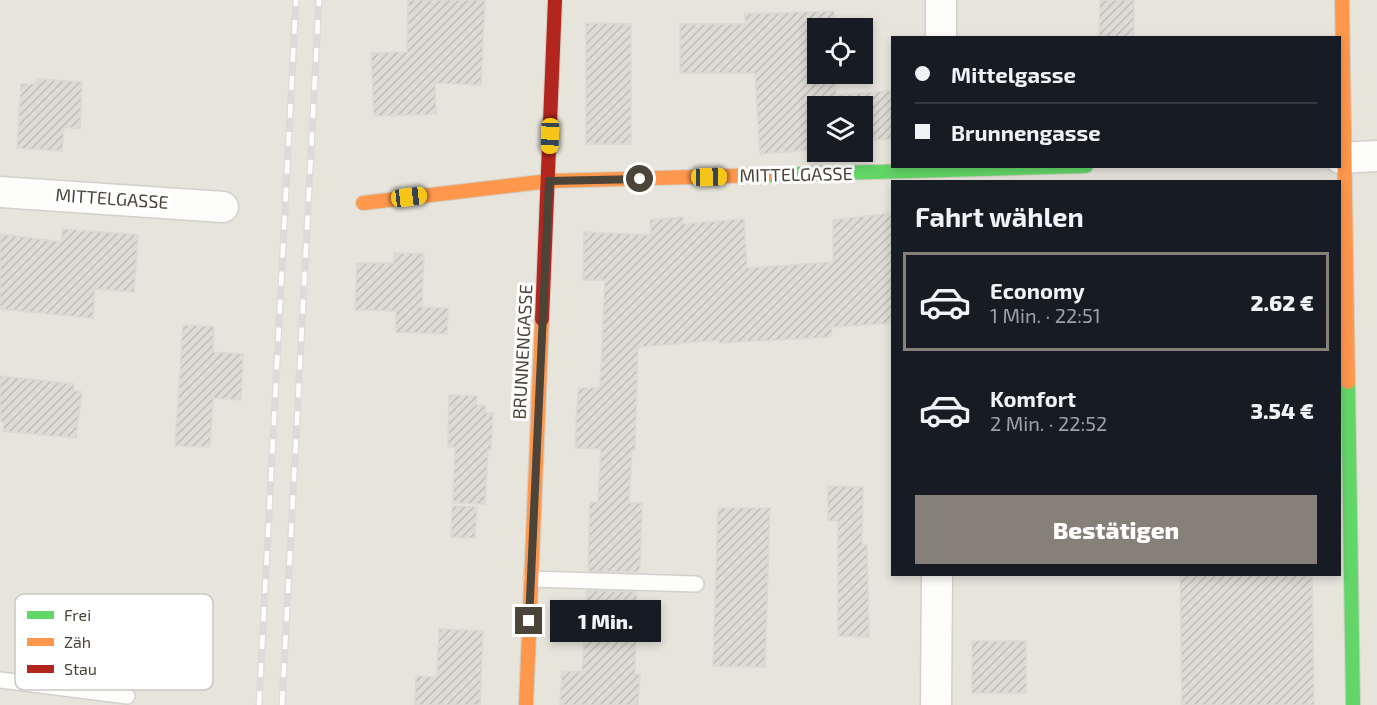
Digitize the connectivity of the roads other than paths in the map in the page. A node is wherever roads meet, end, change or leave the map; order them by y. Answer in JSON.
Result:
{"nodes":[{"id":1,"x":555,"y":0,"type":"edge"},
{"id":2,"x":941,"y":0,"type":"edge"},
{"id":3,"x":1342,"y":0,"type":"edge"},
{"id":4,"x":941,"y":36,"type":"edge"},
{"id":5,"x":1377,"y":156,"type":"edge"},
{"id":6,"x":1342,"y":158,"type":"edge"},
{"id":7,"x":1044,"y":168,"type":"edge"},
{"id":8,"x":939,"y":173,"type":"edge"},
{"id":9,"x":549,"y":181,"type":"junction"},
{"id":10,"x":0,"y":192,"type":"edge"},
{"id":11,"x":363,"y":203,"type":"dead end"},
{"id":12,"x":223,"y":207,"type":"dead end"},
{"id":13,"x":936,"y":576,"type":"edge"},
{"id":14,"x":531,"y":579,"type":"junction"},
{"id":15,"x":696,"y":584,"type":"dead end"},
{"id":16,"x":0,"y":680,"type":"edge"},
{"id":17,"x":15,"y":682,"type":"edge"},
{"id":18,"x":79,"y":690,"type":"edge"},
{"id":19,"x":127,"y":696,"type":"dead end"},
{"id":20,"x":526,"y":705,"type":"edge"},
{"id":21,"x":936,"y":705,"type":"edge"},
{"id":22,"x":1353,"y":705,"type":"edge"}],
"edges":[{"from":1,"to":9,"type":"street","name":"BRUNNENGASSE"},
{"from":2,"to":4,"type":"street"},
{"from":3,"to":6,"type":"street"},
{"from":5,"to":6,"type":"street"},
{"from":6,"to":22,"type":"street"},
{"from":7,"to":8,"type":"street","name":"MITTELGASSE"},
{"from":8,"to":9,"type":"street","name":"MITTELGASSE"},
{"from":9,"to":11,"type":"street","name":"MITTELGASSE"},
{"from":9,"to":14,"type":"street","name":"BRUNNENGASSE"},
{"from":10,"to":12,"type":"street","name":"MITTELGASSE"},
{"from":13,"to":21,"type":"street"},
{"from":14,"to":15,"type":"lane"},
{"from":14,"to":20,"type":"street","name":"BRUNNENGASSE"},
{"from":16,"to":17,"type":"lane"},
{"from":18,"to":19,"type":"lane"}]}
